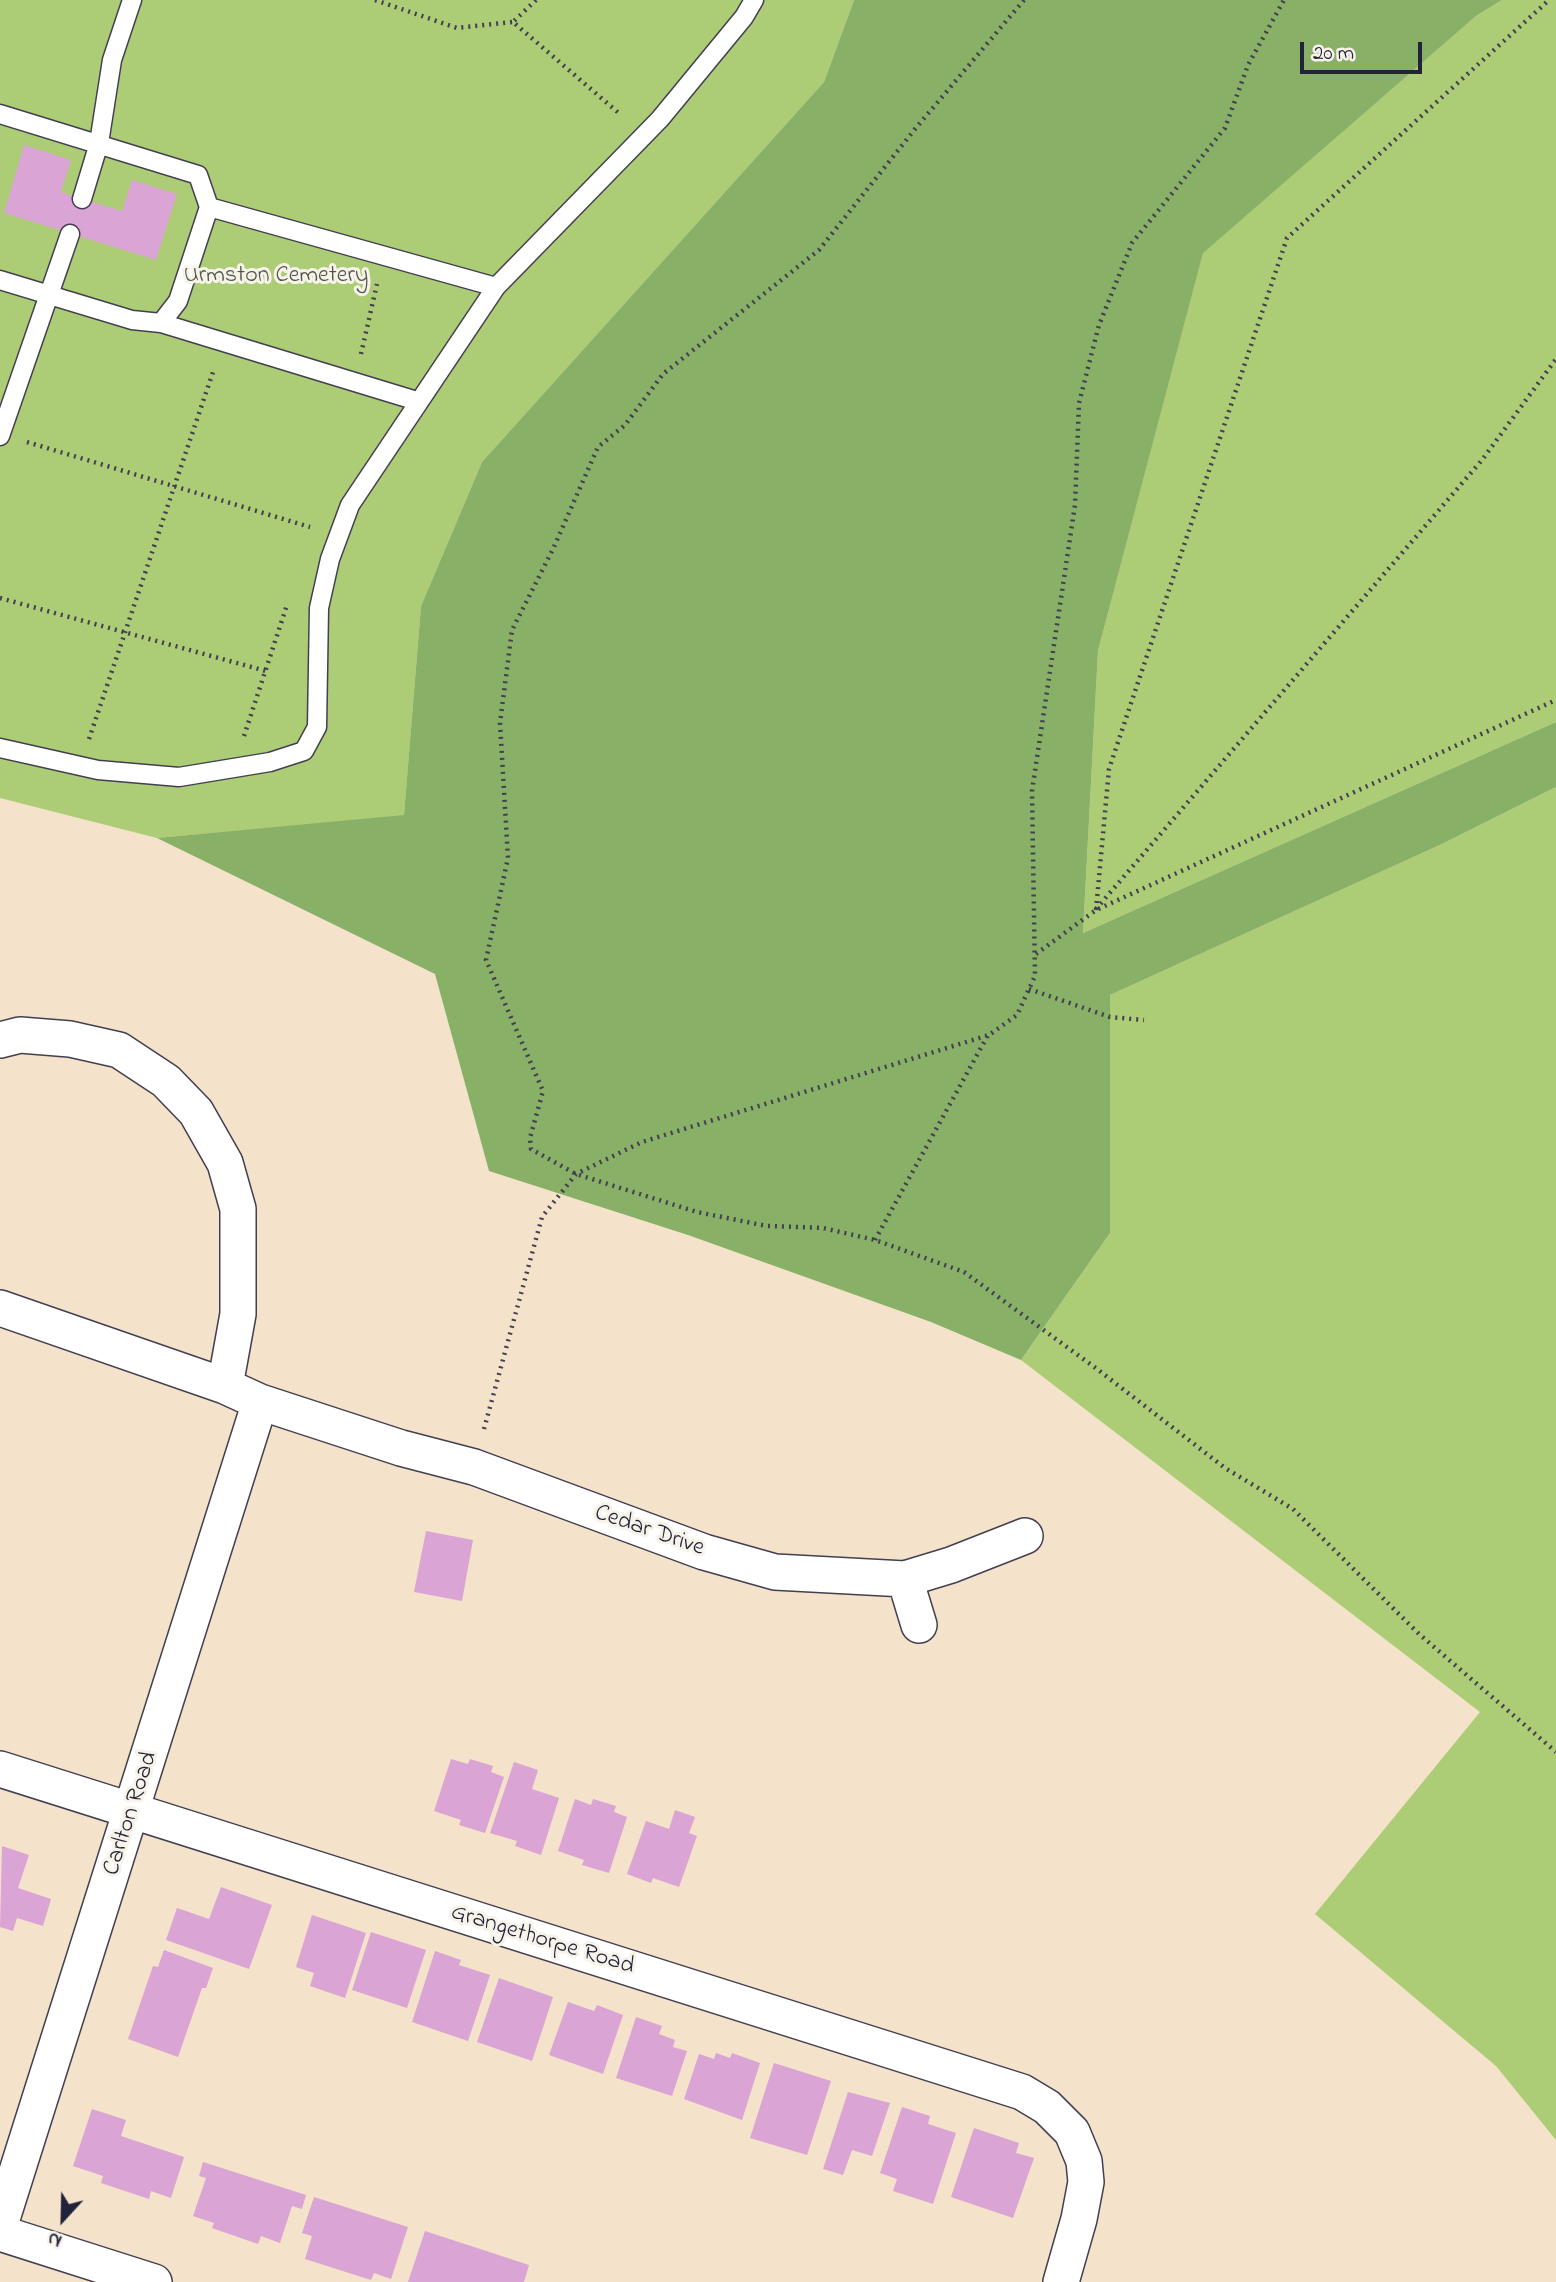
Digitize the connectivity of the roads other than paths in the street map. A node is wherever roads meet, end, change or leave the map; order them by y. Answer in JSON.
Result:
{"nodes":[{"id":1,"x":131,"y":0,"type":"edge"},
{"id":2,"x":754,"y":0,"type":"edge"},
{"id":3,"x":0,"y":114,"type":"edge"},
{"id":4,"x":99,"y":142,"type":"junction"},
{"id":5,"x":82,"y":199,"type":"dead end"},
{"id":6,"x":209,"y":207,"type":"junction"},
{"id":7,"x":70,"y":234,"type":"dead end"},
{"id":8,"x":0,"y":280,"type":"edge"},
{"id":9,"x":496,"y":288,"type":"junction"},
{"id":10,"x":48,"y":294,"type":"junction"},
{"id":11,"x":161,"y":323,"type":"junction"},
{"id":12,"x":417,"y":401,"type":"junction"},
{"id":13,"x":0,"y":435,"type":"edge"},
{"id":14,"x":0,"y":748,"type":"edge"},
{"id":15,"x":0,"y":1040,"type":"edge"},
{"id":16,"x":0,"y":1308,"type":"edge"},
{"id":17,"x":225,"y":1386,"type":"junction"},
{"id":18,"x":260,"y":1402,"type":"junction"},
{"id":19,"x":1025,"y":1536,"type":"dead end"},
{"id":20,"x":905,"y":1578,"type":"junction"},
{"id":21,"x":919,"y":1625,"type":"dead end"},
{"id":22,"x":0,"y":1769,"type":"edge"},
{"id":23,"x":132,"y":1812,"type":"junction"},
{"id":24,"x":0,"y":2224,"type":"edge"},
{"id":25,"x":0,"y":2233,"type":"edge"},
{"id":26,"x":154,"y":2282,"type":"edge"},
{"id":27,"x":1061,"y":2282,"type":"edge"}],
"edges":[{"from":1,"to":4,"type":"lane"},
{"from":2,"to":9,"type":"lane"},
{"from":3,"to":4,"type":"lane"},
{"from":4,"to":5,"type":"lane"},
{"from":4,"to":6,"type":"lane"},
{"from":6,"to":9,"type":"lane"},
{"from":6,"to":11,"type":"lane"},
{"from":7,"to":10,"type":"lane"},
{"from":8,"to":10,"type":"lane"},
{"from":9,"to":12,"type":"lane"},
{"from":10,"to":11,"type":"lane"},
{"from":10,"to":13,"type":"lane"},
{"from":11,"to":12,"type":"lane"},
{"from":12,"to":14,"type":"lane"},
{"from":15,"to":17,"type":"street"},
{"from":16,"to":17,"type":"street"},
{"from":17,"to":18,"type":"street"},
{"from":18,"to":20,"type":"street","name":"Cedar Drive"},
{"from":18,"to":23,"type":"street","name":"Carlton Road"},
{"from":19,"to":20,"type":"street","name":"Cedar Drive"},
{"from":20,"to":21,"type":"street"},
{"from":22,"to":23,"type":"street","name":"Grangethorpe Road"},
{"from":23,"to":24,"type":"street","name":"Carlton Road"},
{"from":23,"to":27,"type":"street","name":"Grangethorpe Road"},
{"from":25,"to":26,"type":"street"}]}
